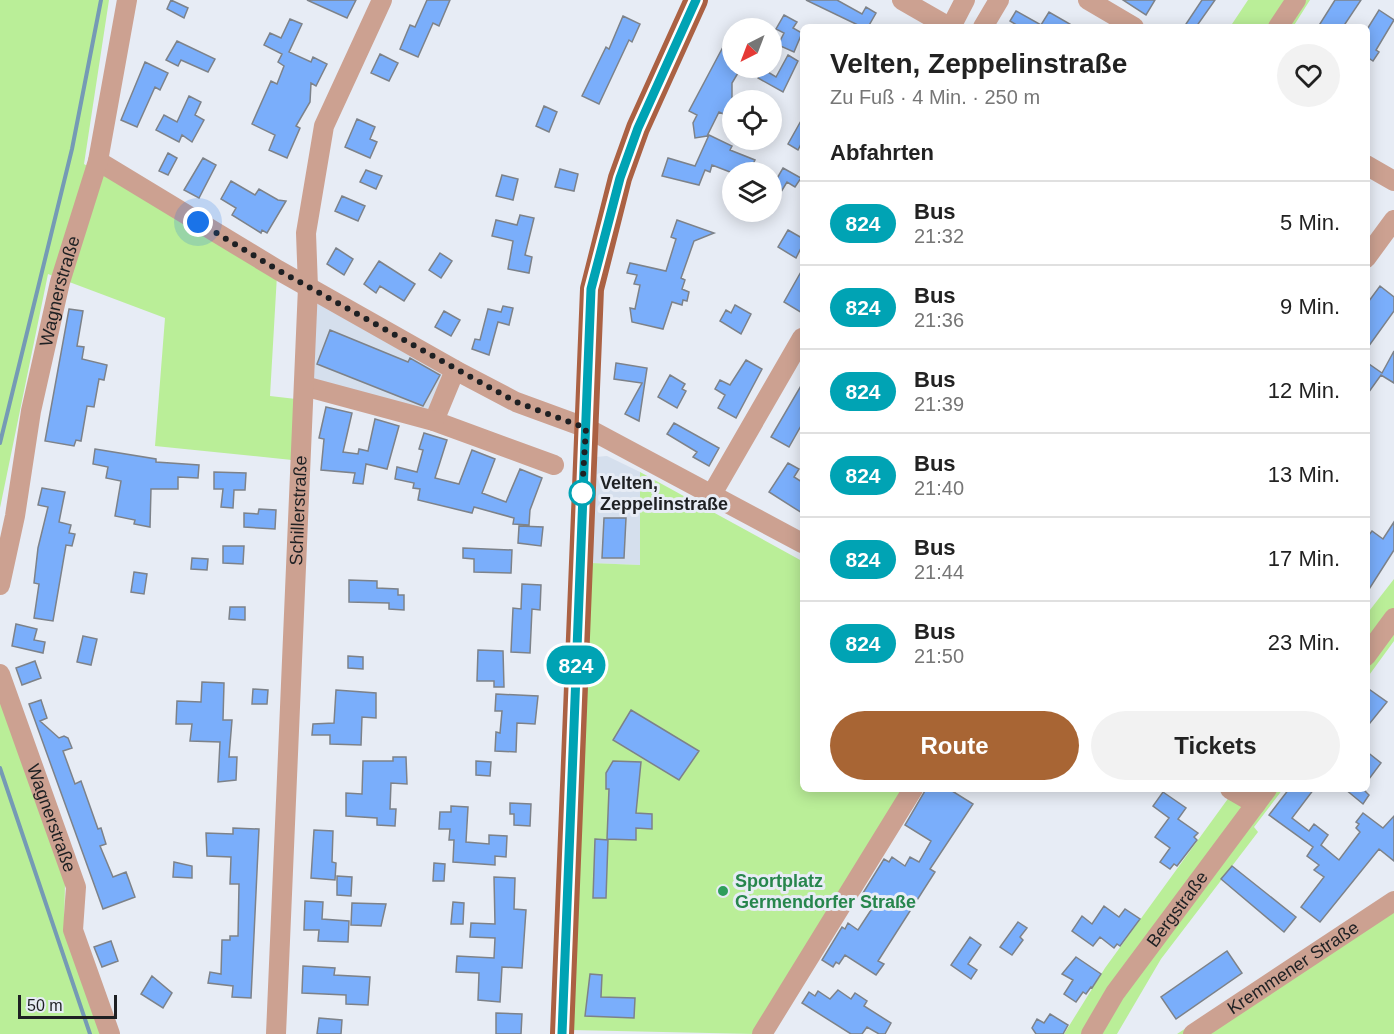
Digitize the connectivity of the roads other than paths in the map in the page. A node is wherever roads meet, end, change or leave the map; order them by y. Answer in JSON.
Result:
{"nodes":[{"id":1,"x":127,"y":0,"type":"edge"},
{"id":2,"x":382,"y":0,"type":"edge"},
{"id":3,"x":696,"y":0,"type":"edge"},
{"id":4,"x":902,"y":0,"type":"edge"},
{"id":5,"x":965,"y":0,"type":"edge"},
{"id":6,"x":999,"y":0,"type":"edge"},
{"id":7,"x":1088,"y":0,"type":"edge"},
{"id":8,"x":1296,"y":0,"type":"edge"},
{"id":9,"x":945,"y":24,"type":"edge"},
{"id":10,"x":952,"y":24,"type":"edge"},
{"id":11,"x":985,"y":24,"type":"edge"},
{"id":12,"x":1129,"y":24,"type":"edge"},
{"id":13,"x":1280,"y":24,"type":"edge"},
{"id":14,"x":98,"y":161,"type":"junction"},
{"id":15,"x":1370,"y":167,"type":"edge"},
{"id":16,"x":1394,"y":181,"type":"edge"},
{"id":17,"x":1394,"y":220,"type":"edge"},
{"id":18,"x":1370,"y":253,"type":"edge"},
{"id":19,"x":308,"y":287,"type":"junction"},
{"id":20,"x":800,"y":341,"type":"edge"},
{"id":21,"x":455,"y":370,"type":"junction"},
{"id":22,"x":304,"y":386,"type":"junction"},
{"id":23,"x":434,"y":421,"type":"junction"},
{"id":24,"x":586,"y":428,"type":"junction"},
{"id":25,"x":554,"y":465,"type":"dead end"},
{"id":26,"x":712,"y":494,"type":"junction"},
{"id":27,"x":800,"y":542,"type":"edge"},
{"id":28,"x":0,"y":585,"type":"edge"},
{"id":29,"x":1394,"y":618,"type":"edge"},
{"id":30,"x":1370,"y":651,"type":"edge"},
{"id":31,"x":0,"y":674,"type":"edge"},
{"id":32,"x":910,"y":792,"type":"edge"},
{"id":33,"x":1243,"y":792,"type":"edge"},
{"id":34,"x":1261,"y":796,"type":"edge"},
{"id":35,"x":1394,"y":902,"type":"edge"},
{"id":36,"x":110,"y":1034,"type":"edge"},
{"id":37,"x":276,"y":1034,"type":"edge"},
{"id":38,"x":562,"y":1034,"type":"edge"},
{"id":39,"x":762,"y":1034,"type":"edge"},
{"id":40,"x":1091,"y":1034,"type":"edge"},
{"id":41,"x":1193,"y":1034,"type":"edge"}],
"edges":[{"from":1,"to":14,"type":"street","name":"Wagnerstraße"},
{"from":2,"to":19,"type":"street","name":"Schillerstraße"},
{"from":3,"to":24,"type":"main road"},
{"from":4,"to":9,"type":"street"},
{"from":5,"to":10,"type":"street"},
{"from":6,"to":11,"type":"street"},
{"from":7,"to":12,"type":"street"},
{"from":8,"to":13,"type":"street"},
{"from":14,"to":19,"type":"street"},
{"from":14,"to":28,"type":"street","name":"Wagnerstraße"},
{"from":15,"to":16,"type":"street"},
{"from":17,"to":18,"type":"street"},
{"from":19,"to":21,"type":"street"},
{"from":19,"to":22,"type":"street","name":"Schillerstraße"},
{"from":20,"to":26,"type":"street"},
{"from":21,"to":23,"type":"street"},
{"from":21,"to":24,"type":"street"},
{"from":22,"to":23,"type":"street"},
{"from":22,"to":37,"type":"street","name":"Schillerstraße"},
{"from":23,"to":25,"type":"street"},
{"from":24,"to":26,"type":"street"},
{"from":24,"to":38,"type":"main road"},
{"from":26,"to":27,"type":"street"},
{"from":29,"to":30,"type":"street"},
{"from":31,"to":36,"type":"street","name":"Wagnerstraße"},
{"from":32,"to":39,"type":"street"},
{"from":33,"to":34,"type":"street"},
{"from":34,"to":40,"type":"street","name":"Bergstraße"},
{"from":35,"to":41,"type":"street","name":"Kremmener Straße"}]}
